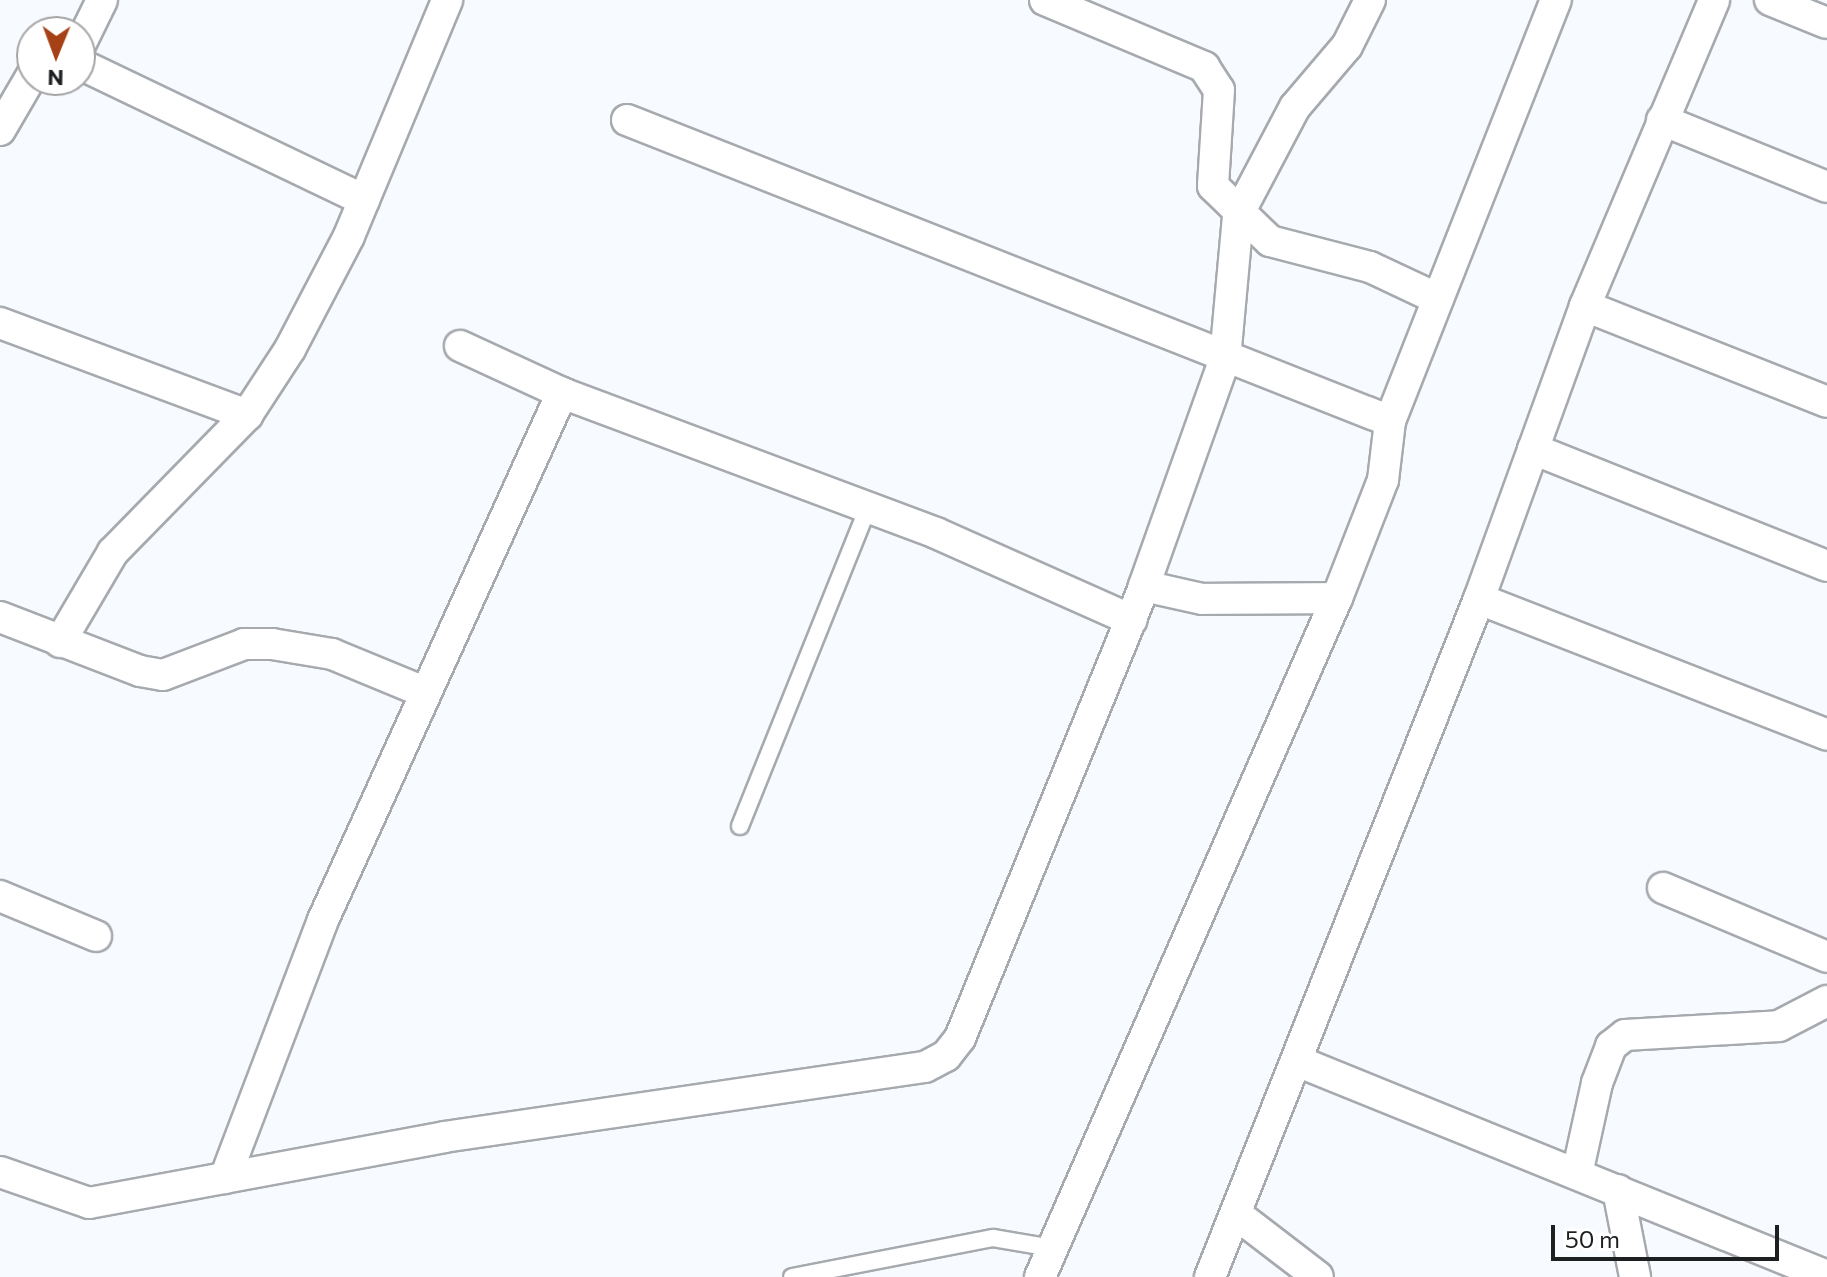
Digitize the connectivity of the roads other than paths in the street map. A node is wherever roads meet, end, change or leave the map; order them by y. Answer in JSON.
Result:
{"nodes":[{"id":1,"x":447,"y":0,"type":"edge"},
{"id":2,"x":1370,"y":0,"type":"edge"},
{"id":3,"x":1556,"y":0,"type":"edge"},
{"id":4,"x":1714,"y":0,"type":"edge"},
{"id":5,"x":1770,"y":0,"type":"edge"},
{"id":6,"x":1050,"y":1,"type":"edge"},
{"id":7,"x":1827,"y":23,"type":"edge"},
{"id":8,"x":96,"y":72,"type":"edge"},
{"id":9,"x":20,"y":96,"type":"edge"},
{"id":10,"x":627,"y":120,"type":"dead end"},
{"id":11,"x":1662,"y":120,"type":"junction"},
{"id":12,"x":0,"y":130,"type":"edge"},
{"id":13,"x":1827,"y":187,"type":"edge"},
{"id":14,"x":364,"y":200,"type":"junction"},
{"id":15,"x":1238,"y":215,"type":"junction"},
{"id":16,"x":1438,"y":299,"type":"junction"},
{"id":17,"x":1585,"y":306,"type":"junction"},
{"id":18,"x":0,"y":323,"type":"edge"},
{"id":19,"x":460,"y":346,"type":"dead end"},
{"id":20,"x":1225,"y":359,"type":"junction"},
{"id":21,"x":562,"y":393,"type":"junction"},
{"id":22,"x":1827,"y":402,"type":"edge"},
{"id":23,"x":247,"y":415,"type":"junction"},
{"id":24,"x":1390,"y":421,"type":"junction"},
{"id":25,"x":1533,"y":449,"type":"junction"},
{"id":26,"x":868,"y":508,"type":"junction"},
{"id":27,"x":1827,"y":566,"type":"edge"},
{"id":28,"x":1144,"y":586,"type":"junction"},
{"id":29,"x":1337,"y":598,"type":"junction"},
{"id":30,"x":1479,"y":599,"type":"junction"},
{"id":31,"x":0,"y":617,"type":"edge"},
{"id":32,"x":1131,"y":620,"type":"junction"},
{"id":33,"x":60,"y":642,"type":"junction"},
{"id":34,"x":424,"y":692,"type":"junction"},
{"id":35,"x":1827,"y":735,"type":"edge"},
{"id":36,"x":740,"y":826,"type":"dead end"},
{"id":37,"x":1663,"y":888,"type":"dead end"},
{"id":38,"x":0,"y":896,"type":"edge"},
{"id":39,"x":96,"y":936,"type":"dead end"},
{"id":40,"x":1827,"y":957,"type":"edge"},
{"id":41,"x":1827,"y":1001,"type":"edge"},
{"id":42,"x":1297,"y":1061,"type":"junction"},
{"id":43,"x":0,"y":1172,"type":"edge"},
{"id":44,"x":1577,"y":1174,"type":"junction"},
{"id":45,"x":225,"y":1178,"type":"junction"},
{"id":46,"x":1618,"y":1190,"type":"junction"},
{"id":47,"x":1236,"y":1214,"type":"junction"},
{"id":48,"x":1052,"y":1248,"type":"junction"},
{"id":49,"x":1827,"y":1276,"type":"edge"},
{"id":50,"x":792,"y":1277,"type":"edge"},
{"id":51,"x":1040,"y":1277,"type":"edge"},
{"id":52,"x":1210,"y":1277,"type":"edge"},
{"id":53,"x":1318,"y":1277,"type":"edge"},
{"id":54,"x":1635,"y":1277,"type":"edge"}],
"edges":[{"from":1,"to":14,"type":"street"},
{"from":2,"to":15,"type":"street"},
{"from":3,"to":16,"type":"street"},
{"from":4,"to":11,"type":"street"},
{"from":5,"to":7,"type":"street"},
{"from":6,"to":15,"type":"street"},
{"from":8,"to":14,"type":"street"},
{"from":9,"to":12,"type":"street"},
{"from":10,"to":20,"type":"street"},
{"from":11,"to":13,"type":"street"},
{"from":11,"to":17,"type":"street"},
{"from":14,"to":23,"type":"street"},
{"from":15,"to":16,"type":"street"},
{"from":15,"to":20,"type":"street"},
{"from":16,"to":24,"type":"street"},
{"from":17,"to":22,"type":"street"},
{"from":17,"to":25,"type":"street"},
{"from":18,"to":23,"type":"street"},
{"from":19,"to":21,"type":"street"},
{"from":20,"to":24,"type":"street"},
{"from":20,"to":28,"type":"street"},
{"from":21,"to":26,"type":"street"},
{"from":21,"to":34,"type":"street"},
{"from":23,"to":33,"type":"street"},
{"from":24,"to":29,"type":"street"},
{"from":25,"to":27,"type":"street"},
{"from":25,"to":30,"type":"street"},
{"from":26,"to":32,"type":"street"},
{"from":26,"to":36,"type":"lane"},
{"from":28,"to":29,"type":"street"},
{"from":28,"to":32,"type":"street"},
{"from":29,"to":48,"type":"street"},
{"from":30,"to":35,"type":"street"},
{"from":30,"to":42,"type":"street"},
{"from":31,"to":33,"type":"street"},
{"from":32,"to":45,"type":"street"},
{"from":33,"to":34,"type":"street"},
{"from":34,"to":45,"type":"street"},
{"from":37,"to":40,"type":"street"},
{"from":38,"to":39,"type":"street"},
{"from":41,"to":44,"type":"street"},
{"from":42,"to":44,"type":"street"},
{"from":42,"to":47,"type":"street"},
{"from":43,"to":45,"type":"street"},
{"from":44,"to":46,"type":"street"},
{"from":46,"to":49,"type":"street"},
{"from":46,"to":54,"type":"street"},
{"from":47,"to":52,"type":"street"},
{"from":47,"to":53,"type":"street"},
{"from":48,"to":50,"type":"lane"},
{"from":48,"to":51,"type":"street"}]}
